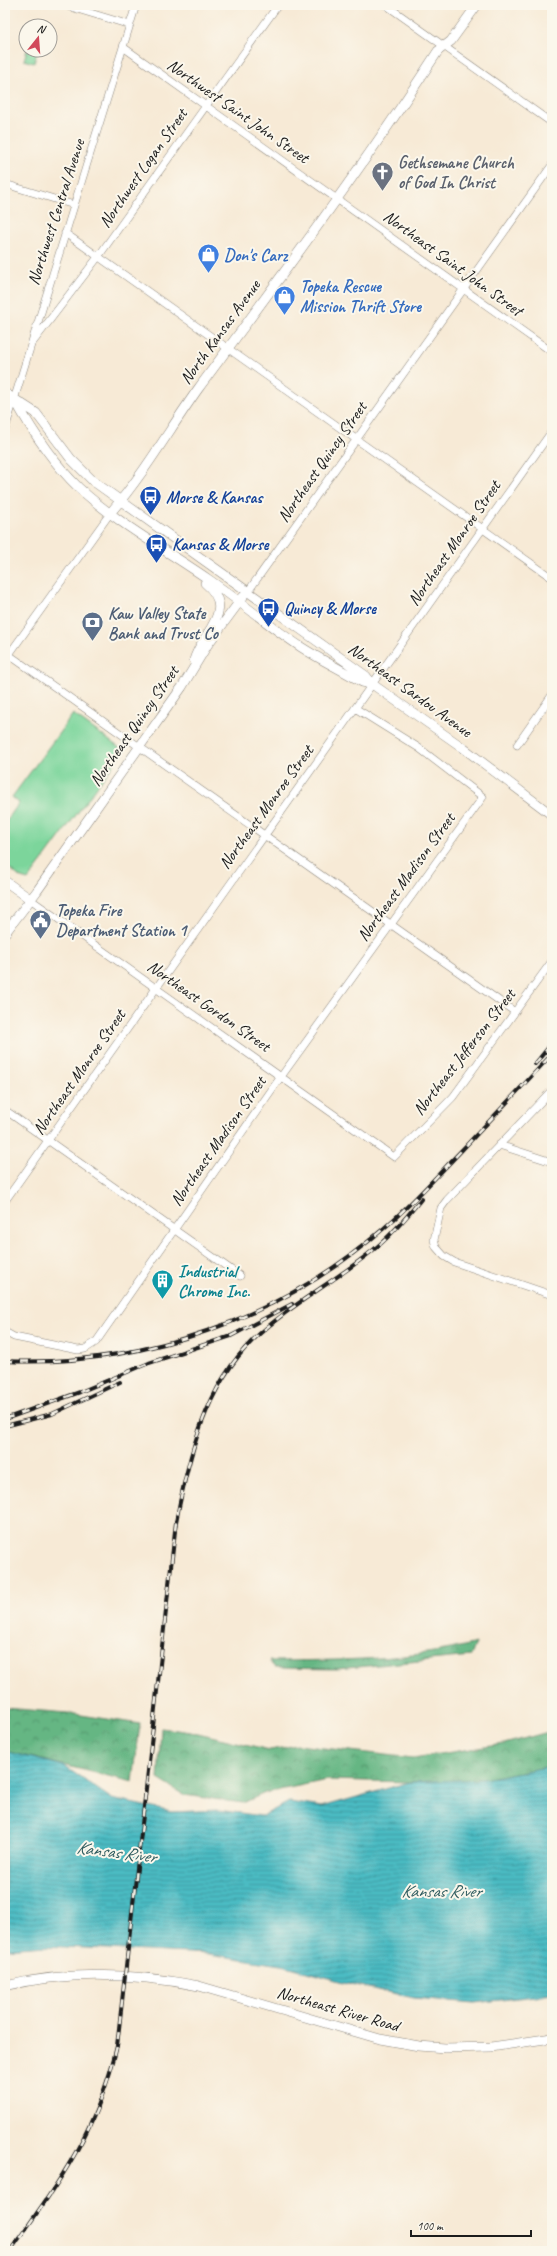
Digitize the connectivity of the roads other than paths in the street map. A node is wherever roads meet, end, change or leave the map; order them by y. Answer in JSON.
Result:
{"nodes":[{"id":1,"x":64,"y":5,"type":"edge"},
{"id":2,"x":136,"y":5,"type":"edge"},
{"id":3,"x":278,"y":5,"type":"edge"},
{"id":4,"x":386,"y":5,"type":"edge"},
{"id":5,"x":477,"y":5,"type":"edge"},
{"id":6,"x":130,"y":25,"type":"junction"},
{"id":7,"x":444,"y":46,"type":"junction"},
{"id":8,"x":123,"y":47,"type":"junction"},
{"id":9,"x":206,"y":106,"type":"junction"},
{"id":10,"x":552,"y":123,"type":"edge"},
{"id":11,"x":552,"y":165,"type":"edge"},
{"id":12,"x":5,"y":184,"type":"edge"},
{"id":13,"x":336,"y":198,"type":"junction"},
{"id":14,"x":74,"y":205,"type":"junction"},
{"id":15,"x":65,"y":232,"type":"junction"},
{"id":16,"x":98,"y":257,"type":"junction"},
{"id":17,"x":464,"y":289,"type":"junction"},
{"id":18,"x":30,"y":347,"type":"junction"},
{"id":19,"x":228,"y":349,"type":"junction"},
{"id":20,"x":552,"y":352,"type":"edge"},
{"id":21,"x":5,"y":393,"type":"edge"},
{"id":22,"x":14,"y":400,"type":"junction"},
{"id":23,"x":5,"y":429,"type":"edge"},
{"id":24,"x":552,"y":431,"type":"edge"},
{"id":25,"x":358,"y":440,"type":"junction"},
{"id":26,"x":120,"y":502,"type":"junction"},
{"id":27,"x":111,"y":512,"type":"junction"},
{"id":28,"x":483,"y":528,"type":"junction"},
{"id":29,"x":177,"y":560,"type":"junction"},
{"id":30,"x":552,"y":578,"type":"edge"},
{"id":31,"x":247,"y":593,"type":"junction"},
{"id":32,"x":239,"y":602,"type":"junction"},
{"id":33,"x":6,"y":656,"type":"edge"},
{"id":34,"x":191,"y":673,"type":"junction"},
{"id":35,"x":372,"y":684,"type":"junction"},
{"id":36,"x":552,"y":695,"type":"edge"},
{"id":37,"x":355,"y":708,"type":"junction"},
{"id":38,"x":517,"y":745,"type":"dead end"},
{"id":39,"x":139,"y":747,"type":"junction"},
{"id":40,"x":552,"y":815,"type":"edge"},
{"id":41,"x":264,"y":835,"type":"junction"},
{"id":42,"x":5,"y":880,"type":"edge"},
{"id":43,"x":30,"y":899,"type":"junction"},
{"id":44,"x":390,"y":925,"type":"junction"},
{"id":45,"x":5,"y":933,"type":"edge"},
{"id":46,"x":552,"y":961,"type":"edge"},
{"id":47,"x":156,"y":987,"type":"junction"},
{"id":48,"x":515,"y":1012,"type":"junction"},
{"id":49,"x":282,"y":1077,"type":"junction"},
{"id":50,"x":552,"y":1090,"type":"edge"},
{"id":51,"x":5,"y":1110,"type":"edge"},
{"id":52,"x":49,"y":1140,"type":"junction"},
{"id":53,"x":500,"y":1145,"type":"junction"},
{"id":54,"x":394,"y":1157,"type":"joint"},
{"id":55,"x":552,"y":1162,"type":"edge"},
{"id":56,"x":5,"y":1201,"type":"edge"},
{"id":57,"x":175,"y":1229,"type":"junction"},
{"id":58,"x":240,"y":1276,"type":"dead end"},
{"id":59,"x":552,"y":1295,"type":"edge"},
{"id":60,"x":5,"y":1332,"type":"edge"},
{"id":61,"x":5,"y":1986,"type":"edge"},
{"id":62,"x":552,"y":2038,"type":"edge"}],
"edges":[{"from":1,"to":6,"type":"street"},
{"from":2,"to":6,"type":"street","name":"Northwest Central Avenue"},
{"from":3,"to":9,"type":"street","name":"Northwest Logan Street"},
{"from":4,"to":7,"type":"street"},
{"from":5,"to":7,"type":"main road","name":"North Kansas Avenue"},
{"from":6,"to":8,"type":"street","name":"Northwest Central Avenue"},
{"from":7,"to":10,"type":"street"},
{"from":7,"to":13,"type":"main road","name":"North Kansas Avenue"},
{"from":8,"to":9,"type":"street","name":"Northwest Saint John Street"},
{"from":8,"to":14,"type":"street","name":"Northwest Central Avenue"},
{"from":9,"to":13,"type":"street","name":"Northwest Saint John Street"},
{"from":9,"to":16,"type":"street","name":"Northwest Logan Street"},
{"from":11,"to":17,"type":"street","name":"Northeast Quincy Street"},
{"from":12,"to":14,"type":"street"},
{"from":13,"to":17,"type":"street","name":"Northeast Saint John Street"},
{"from":13,"to":19,"type":"main road","name":"North Kansas Avenue"},
{"from":14,"to":15,"type":"street","name":"Northwest Central Avenue"},
{"from":15,"to":16,"type":"street"},
{"from":15,"to":18,"type":"street","name":"Northwest Central Avenue"},
{"from":16,"to":18,"type":"street","name":"Northwest Logan Street"},
{"from":16,"to":19,"type":"street"},
{"from":17,"to":20,"type":"street","name":"Northeast Saint John Street"},
{"from":17,"to":25,"type":"street","name":"Northeast Quincy Street"},
{"from":18,"to":22,"type":"street","name":"Northwest Central Avenue"},
{"from":19,"to":25,"type":"street"},
{"from":19,"to":26,"type":"main road","name":"North Kansas Avenue"},
{"from":21,"to":22,"type":"main road"},
{"from":22,"to":23,"type":"street","name":"Northwest Central Avenue"},
{"from":22,"to":26,"type":"main road","name":"Northeast Sardou Avenue"},
{"from":22,"to":27,"type":"main road"},
{"from":24,"to":28,"type":"street","name":"Northeast Monroe Street"},
{"from":25,"to":28,"type":"street"},
{"from":25,"to":31,"type":"street","name":"Northeast Quincy Street"},
{"from":26,"to":27,"type":"main road","name":"North Kansas Avenue"},
{"from":26,"to":31,"type":"main road","name":"Northeast Sardou Avenue"},
{"from":27,"to":29,"type":"main road"},
{"from":27,"to":33,"type":"street","name":"North Kansas Avenue"},
{"from":28,"to":30,"type":"street"},
{"from":28,"to":35,"type":"street","name":"Northeast Monroe Street"},
{"from":29,"to":32,"type":"main road"},
{"from":29,"to":34,"type":"main road"},
{"from":31,"to":32,"type":"main road","name":"Northeast Quincy Street"},
{"from":31,"to":35,"type":"main road","name":"Northeast Sardou Avenue"},
{"from":32,"to":34,"type":"main road","name":"Northeast Quincy Street"},
{"from":32,"to":35,"type":"main road"},
{"from":33,"to":39,"type":"street"},
{"from":34,"to":39,"type":"main road","name":"Northeast Quincy Street"},
{"from":35,"to":37,"type":"street","name":"Northeast Monroe Street"},
{"from":35,"to":40,"type":"main road","name":"Northeast Sardou Avenue"},
{"from":36,"to":38,"type":"street"},
{"from":37,"to":41,"type":"street","name":"Northeast Monroe Street"},
{"from":37,"to":44,"type":"street","name":"Northeast Madison Street"},
{"from":39,"to":41,"type":"street"},
{"from":39,"to":43,"type":"main road","name":"Northeast Quincy Street"},
{"from":41,"to":44,"type":"street"},
{"from":41,"to":47,"type":"street","name":"Northeast Monroe Street"},
{"from":42,"to":43,"type":"main road","name":"Northeast Gordon Street"},
{"from":43,"to":45,"type":"main road","name":"Northeast Quincy Street"},
{"from":43,"to":47,"type":"street","name":"Northeast Gordon Street"},
{"from":44,"to":48,"type":"street"},
{"from":44,"to":49,"type":"street","name":"Northeast Madison Street"},
{"from":46,"to":48,"type":"street","name":"Northeast Jefferson Street"},
{"from":47,"to":49,"type":"street","name":"Northeast Gordon Street"},
{"from":47,"to":52,"type":"street","name":"Northeast Monroe Street"},
{"from":48,"to":54,"type":"street","name":"Northeast Jefferson Street"},
{"from":49,"to":54,"type":"street","name":"Northeast Gordon Street"},
{"from":49,"to":57,"type":"street","name":"Northeast Madison Street"},
{"from":50,"to":53,"type":"street"},
{"from":51,"to":52,"type":"street"},
{"from":52,"to":56,"type":"street","name":"Northeast Monroe Street"},
{"from":52,"to":57,"type":"street"},
{"from":53,"to":55,"type":"street"},
{"from":53,"to":59,"type":"street"},
{"from":57,"to":58,"type":"street"},
{"from":57,"to":60,"type":"street","name":"Northeast Madison Street"},
{"from":61,"to":62,"type":"main road","name":"Northeast River Road"}]}
